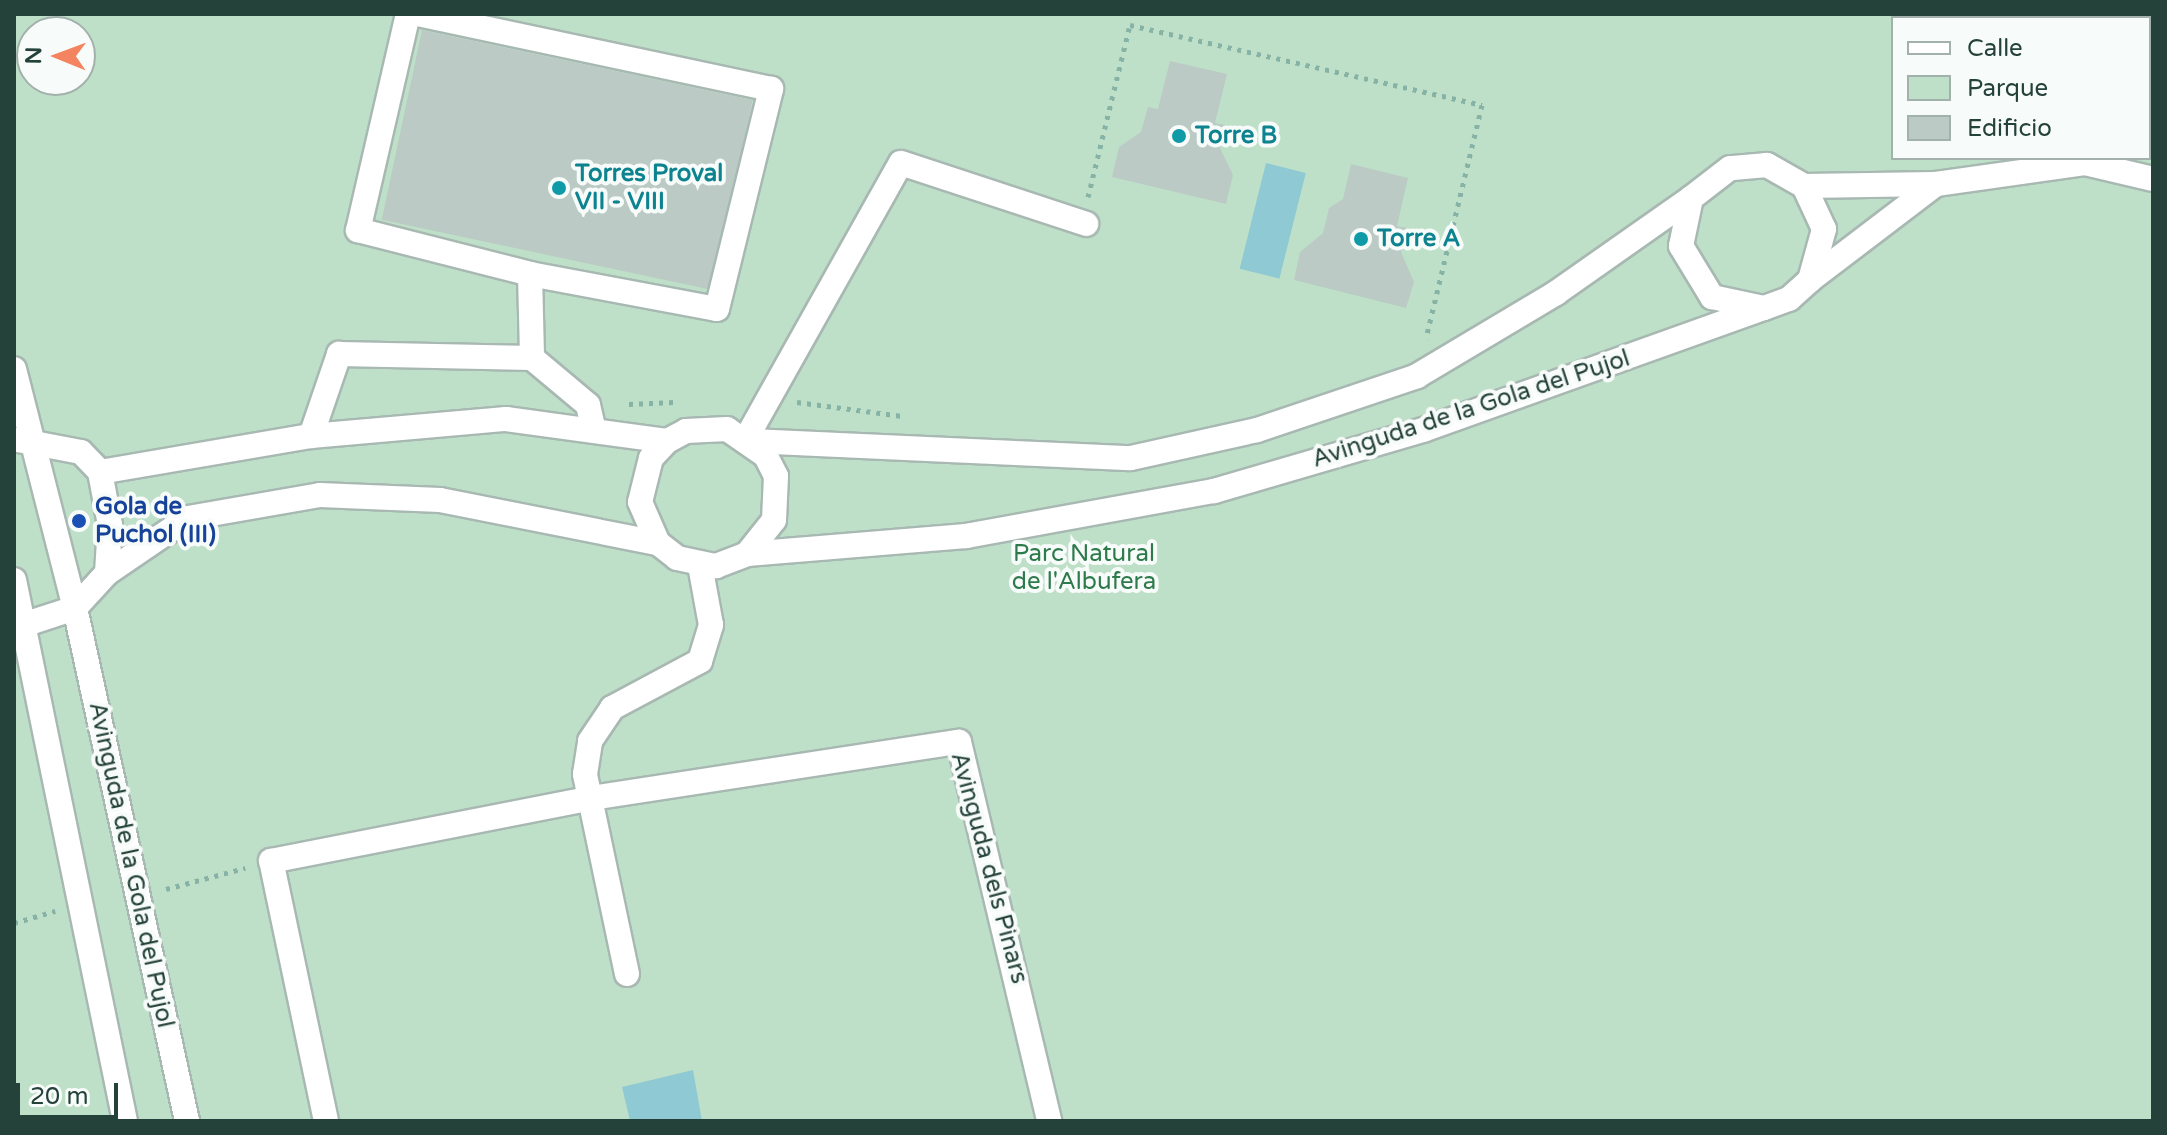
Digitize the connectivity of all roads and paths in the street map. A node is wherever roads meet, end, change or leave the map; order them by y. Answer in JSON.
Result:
{"nodes":[{"id":1,"x":408,"y":14,"type":"edge"},
{"id":2,"x":419,"y":14,"type":"edge"},
{"id":3,"x":2087,"y":160,"type":"edge"},
{"id":4,"x":2153,"y":179,"type":"edge"},
{"id":5,"x":1936,"y":184,"type":"junction"},
{"id":6,"x":1804,"y":186,"type":"junction"},
{"id":7,"x":1691,"y":198,"type":"junction"},
{"id":8,"x":1086,"y":213,"type":"joint"},
{"id":9,"x":530,"y":274,"type":"junction"},
{"id":10,"x":1810,"y":280,"type":"junction"},
{"id":11,"x":1764,"y":308,"type":"junction"},
{"id":12,"x":1425,"y":344,"type":"dead end"},
{"id":13,"x":532,"y":358,"type":"junction"},
{"id":14,"x":14,"y":369,"type":"edge"},
{"id":15,"x":769,"y":400,"type":"junction"},
{"id":16,"x":691,"y":402,"type":"dead end"},
{"id":17,"x":588,"y":405,"type":"junction"},
{"id":18,"x":906,"y":416,"type":"dead end"},
{"id":19,"x":594,"y":430,"type":"junction"},
{"id":20,"x":311,"y":436,"type":"junction"},
{"id":21,"x":21,"y":439,"type":"edge"},
{"id":22,"x":749,"y":439,"type":"junction"},
{"id":23,"x":667,"y":441,"type":"junction"},
{"id":24,"x":100,"y":472,"type":"junction"},
{"id":25,"x":658,"y":543,"type":"junction"},
{"id":26,"x":747,"y":554,"type":"junction"},
{"id":27,"x":700,"y":565,"type":"junction"},
{"id":28,"x":107,"y":573,"type":"junction"},
{"id":29,"x":14,"y":580,"type":"edge"},
{"id":30,"x":75,"y":608,"type":"junction"},
{"id":31,"x":18,"y":624,"type":"edge"},
{"id":32,"x":591,"y":798,"type":"junction"},
{"id":33,"x":271,"y":861,"type":"junction"},
{"id":34,"x":138,"y":896,"type":"junction"},
{"id":35,"x":76,"y":905,"type":"junction"},
{"id":36,"x":14,"y":923,"type":"edge"},
{"id":37,"x":627,"y":974,"type":"dead end"},
{"id":38,"x":125,"y":1121,"type":"edge"},
{"id":39,"x":187,"y":1121,"type":"edge"},
{"id":40,"x":326,"y":1121,"type":"edge"},
{"id":41,"x":1049,"y":1121,"type":"edge"}],
"edges":[{"from":1,"to":9,"type":"street"},
{"from":2,"to":9,"type":"street"},
{"from":3,"to":4,"type":"street"},
{"from":3,"to":5,"type":"street"},
{"from":5,"to":6,"type":"street"},
{"from":5,"to":10,"type":"street"},
{"from":6,"to":7,"type":"street"},
{"from":6,"to":10,"type":"street"},
{"from":7,"to":11,"type":"street"},
{"from":7,"to":22,"type":"street","name":"Avinguda de la Gola del Pujol"},
{"from":8,"to":12,"type":"path"},
{"from":8,"to":15,"type":"street"},
{"from":9,"to":13,"type":"street"},
{"from":10,"to":11,"type":"street"},
{"from":11,"to":26,"type":"street","name":"Avinguda de la Gola del Pujol"},
{"from":13,"to":17,"type":"street"},
{"from":13,"to":20,"type":"street"},
{"from":14,"to":21,"type":"street","name":"Avinguda de la Gola del Pujol"},
{"from":15,"to":18,"type":"path"},
{"from":15,"to":22,"type":"street"},
{"from":16,"to":17,"type":"path"},
{"from":17,"to":19,"type":"street"},
{"from":19,"to":20,"type":"street"},
{"from":19,"to":23,"type":"street"},
{"from":20,"to":24,"type":"street"},
{"from":21,"to":24,"type":"street"},
{"from":21,"to":30,"type":"street","name":"Avinguda de la Gola del Pujol"},
{"from":22,"to":23,"type":"street"},
{"from":22,"to":26,"type":"street"},
{"from":23,"to":25,"type":"street"},
{"from":24,"to":28,"type":"street"},
{"from":25,"to":27,"type":"street"},
{"from":25,"to":28,"type":"street"},
{"from":26,"to":27,"type":"street"},
{"from":27,"to":32,"type":"street"},
{"from":28,"to":30,"type":"street"},
{"from":29,"to":31,"type":"street"},
{"from":30,"to":31,"type":"street"},
{"from":30,"to":34,"type":"street","name":"Avinguda de la Gola del Pujol"},
{"from":31,"to":35,"type":"street"},
{"from":32,"to":33,"type":"street","name":"Avinguda dels Pinars"},
{"from":32,"to":37,"type":"street"},
{"from":32,"to":41,"type":"street","name":"Avinguda dels Pinars"},
{"from":33,"to":34,"type":"path"},
{"from":33,"to":40,"type":"street"},
{"from":34,"to":39,"type":"street","name":"Avinguda de la Gola del Pujol"},
{"from":35,"to":36,"type":"path"},
{"from":35,"to":38,"type":"street"}]}
